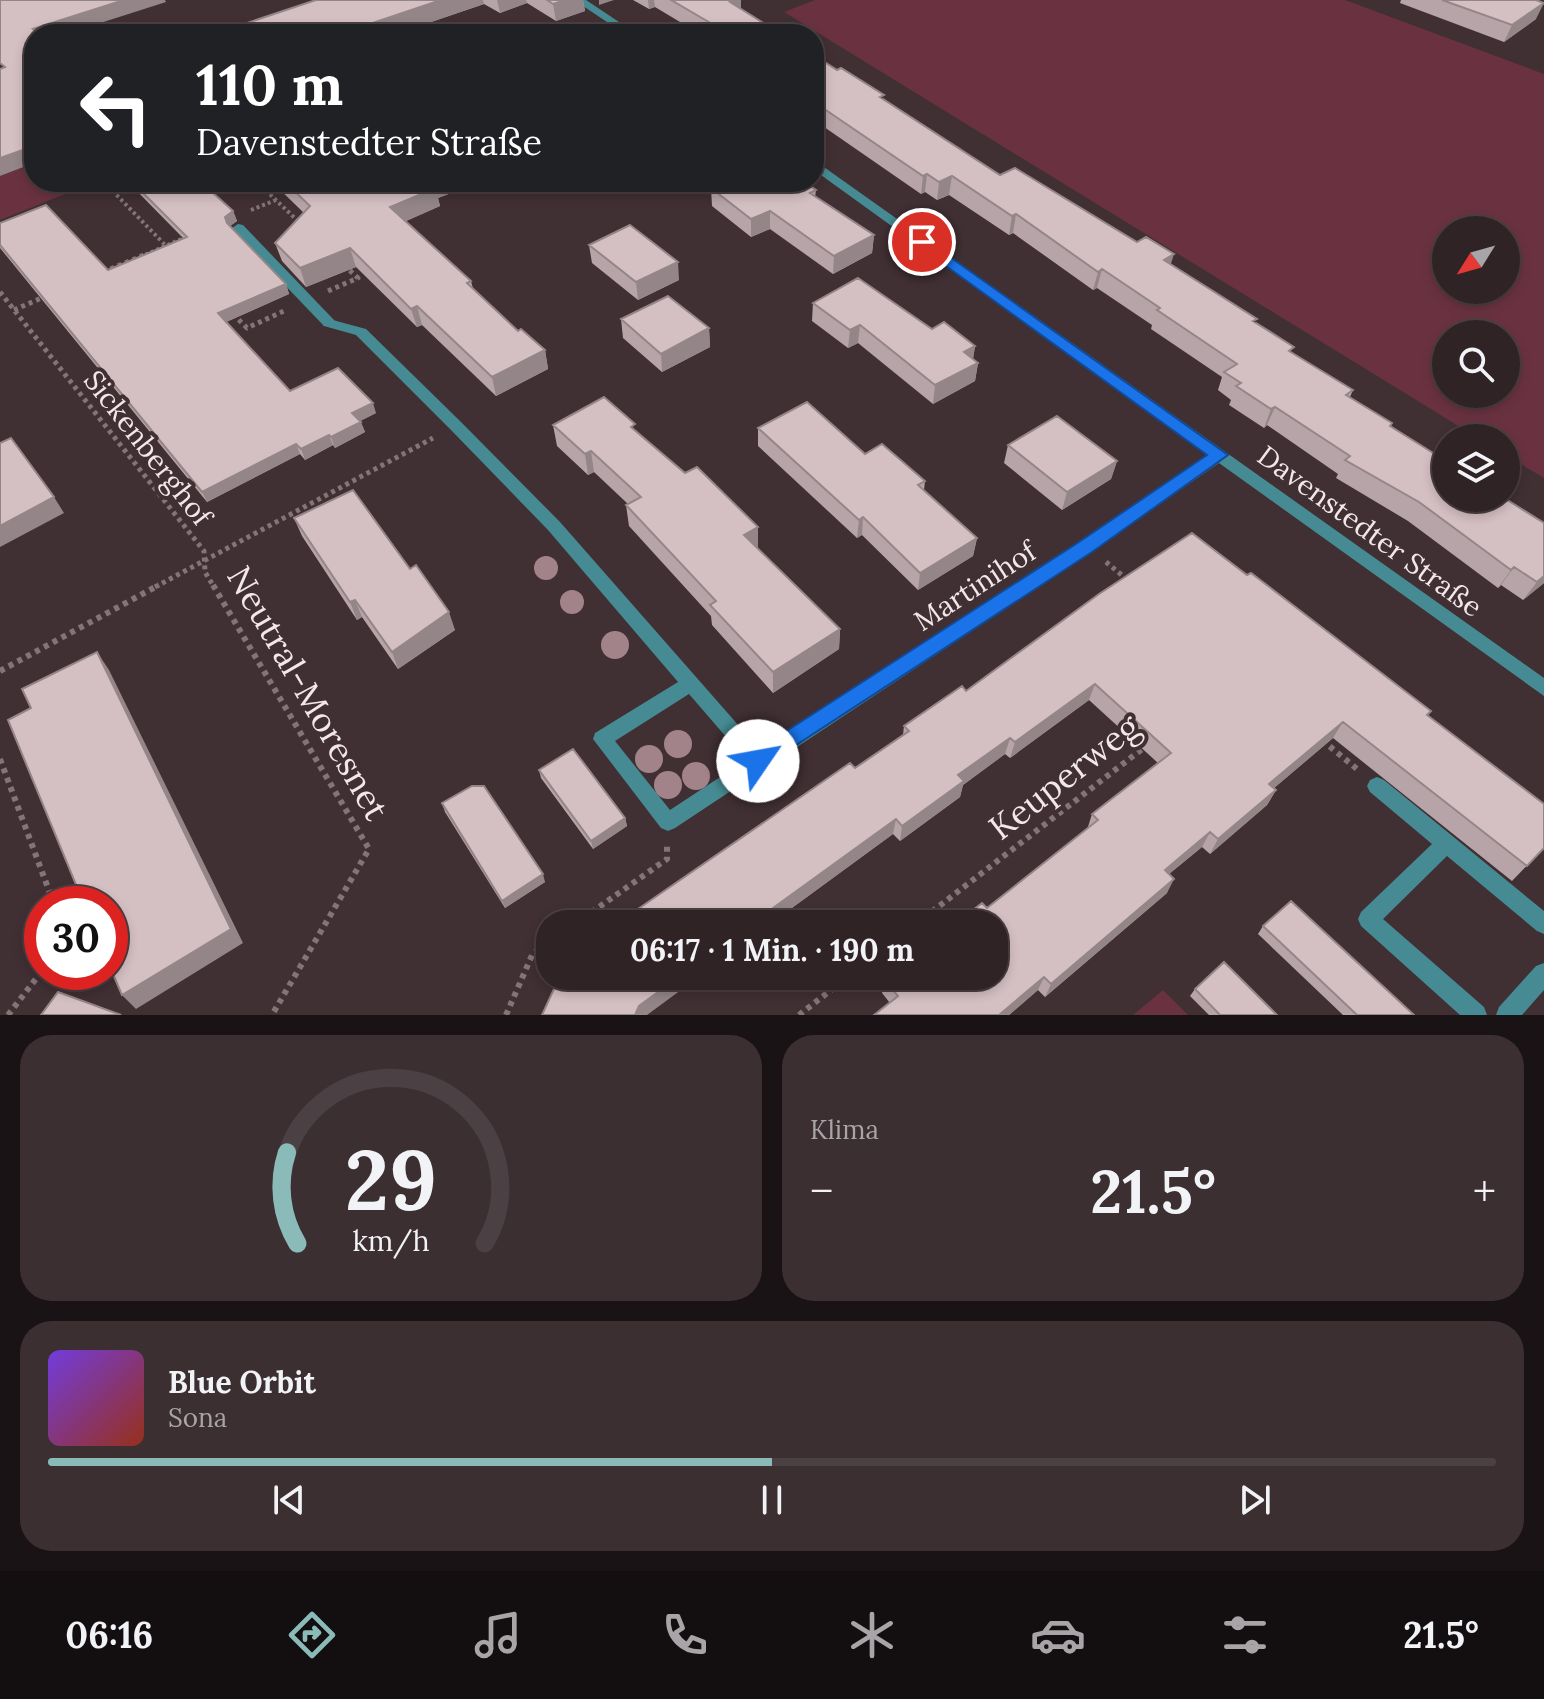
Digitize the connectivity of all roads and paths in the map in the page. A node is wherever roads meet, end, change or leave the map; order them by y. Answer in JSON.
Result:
{"nodes":[{"id":1,"x":579,"y":0,"type":"edge"},
{"id":2,"x":616,"y":24,"type":"edge"},
{"id":3,"x":824,"y":171,"type":"edge"},
{"id":4,"x":276,"y":200,"type":"dead end"},
{"id":5,"x":240,"y":221,"type":"joint"},
{"id":6,"x":191,"y":235,"type":"edge"},
{"id":7,"x":97,"y":274,"type":"edge"},
{"id":8,"x":0,"y":292,"type":"edge"},
{"id":9,"x":55,"y":292,"type":"edge"},
{"id":10,"x":14,"y":310,"type":"junction"},
{"id":11,"x":456,"y":426,"type":"junction"},
{"id":12,"x":1220,"y":455,"type":"junction"},
{"id":13,"x":1086,"y":547,"type":"junction"},
{"id":14,"x":204,"y":562,"type":"junction"},
{"id":15,"x":1140,"y":589,"type":"edge"},
{"id":16,"x":0,"y":671,"type":"edge"},
{"id":17,"x":690,"y":684,"type":"junction"},
{"id":18,"x":1544,"y":688,"type":"edge"},
{"id":19,"x":1321,"y":738,"type":"edge"},
{"id":20,"x":1155,"y":740,"type":"edge"},
{"id":21,"x":0,"y":759,"type":"edge"},
{"id":22,"x":758,"y":761,"type":"junction"},
{"id":23,"x":1377,"y":786,"type":"joint"},
{"id":24,"x":668,"y":822,"type":"junction"},
{"id":25,"x":1446,"y":844,"type":"junction"},
{"id":26,"x":47,"y":886,"type":"edge"},
{"id":27,"x":595,"y":910,"type":"edge"},
{"id":28,"x":934,"y":910,"type":"edge"},
{"id":29,"x":1544,"y":924,"type":"edge"},
{"id":30,"x":536,"y":951,"type":"edge"},
{"id":31,"x":1544,"y":974,"type":"edge"},
{"id":32,"x":27,"y":990,"type":"edge"},
{"id":33,"x":831,"y":990,"type":"edge"},
{"id":34,"x":8,"y":1015,"type":"edge"},
{"id":35,"x":272,"y":1015,"type":"edge"},
{"id":36,"x":506,"y":1015,"type":"edge"},
{"id":37,"x":799,"y":1015,"type":"edge"},
{"id":38,"x":1476,"y":1015,"type":"edge"},
{"id":39,"x":1507,"y":1015,"type":"edge"}],
"edges":[{"from":1,"to":2,"type":"street"},
{"from":3,"to":12,"type":"street","name":"Davenstedter Straße"},
{"from":4,"to":5,"type":"path"},
{"from":5,"to":11,"type":"street"},
{"from":6,"to":7,"type":"path"},
{"from":8,"to":10,"type":"path","name":"Sickenberghof"},
{"from":9,"to":10,"type":"path"},
{"from":10,"to":14,"type":"path","name":"Sickenberghof"},
{"from":11,"to":14,"type":"path"},
{"from":11,"to":17,"type":"street"},
{"from":12,"to":13,"type":"street","name":"Martinihof"},
{"from":12,"to":18,"type":"street","name":"Davenstedter Straße"},
{"from":13,"to":15,"type":"path"},
{"from":13,"to":22,"type":"street","name":"Martinihof"},
{"from":14,"to":16,"type":"path","name":"Sickenberghof"},
{"from":14,"to":35,"type":"path","name":"Neutral-Moresnet"},
{"from":17,"to":22,"type":"street"},
{"from":17,"to":24,"type":"street"},
{"from":19,"to":23,"type":"path"},
{"from":20,"to":28,"type":"path","name":"Keuperweg"},
{"from":21,"to":26,"type":"path"},
{"from":22,"to":24,"type":"street","name":"Martinihof"},
{"from":23,"to":25,"type":"street"},
{"from":24,"to":27,"type":"path"},
{"from":25,"to":29,"type":"street"},
{"from":25,"to":38,"type":"street"},
{"from":30,"to":36,"type":"path"},
{"from":31,"to":39,"type":"street"},
{"from":32,"to":34,"type":"path"},
{"from":33,"to":37,"type":"path"}]}
